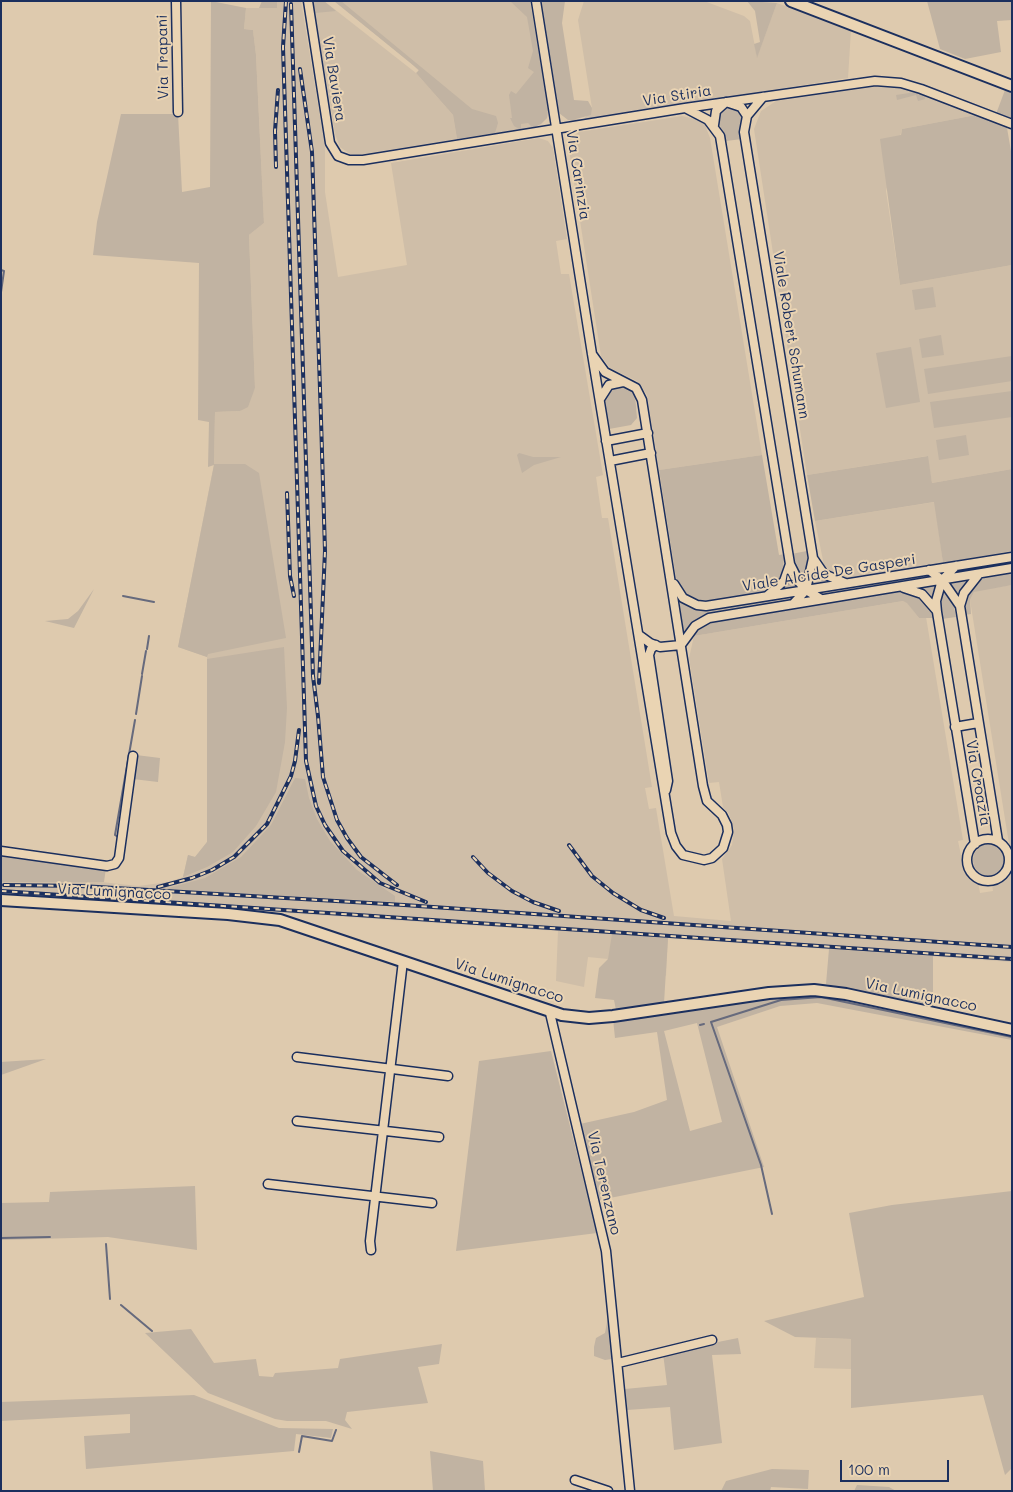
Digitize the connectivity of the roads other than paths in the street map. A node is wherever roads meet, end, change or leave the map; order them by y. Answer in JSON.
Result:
{"nodes":[{"id":1,"x":176,"y":1,"type":"edge"},
{"id":2,"x":308,"y":1,"type":"edge"},
{"id":3,"x":536,"y":1,"type":"edge"},
{"id":4,"x":791,"y":1,"type":"edge"},
{"id":5,"x":1012,"y":86,"type":"edge"},
{"id":6,"x":763,"y":97,"type":"junction"},
{"id":7,"x":726,"y":102,"type":"junction"},
{"id":8,"x":685,"y":108,"type":"junction"},
{"id":9,"x":178,"y":112,"type":"dead end"},
{"id":10,"x":747,"y":116,"type":"junction"},
{"id":11,"x":1012,"y":124,"type":"edge"},
{"id":12,"x":714,"y":125,"type":"junction"},
{"id":13,"x":557,"y":129,"type":"junction"},
{"id":14,"x":340,"y":158,"type":"joint"},
{"id":15,"x":592,"y":354,"type":"junction"},
{"id":16,"x":629,"y":383,"type":"junction"},
{"id":17,"x":600,"y":400,"type":"junction"},
{"id":18,"x":648,"y":433,"type":"junction"},
{"id":19,"x":606,"y":441,"type":"junction"},
{"id":20,"x":651,"y":453,"type":"junction"},
{"id":21,"x":610,"y":461,"type":"junction"},
{"id":22,"x":1012,"y":557,"type":"edge"},
{"id":23,"x":813,"y":558,"type":"junction"},
{"id":24,"x":790,"y":564,"type":"junction"},
{"id":25,"x":956,"y":566,"type":"junction"},
{"id":26,"x":1012,"y":568,"type":"edge"},
{"id":27,"x":929,"y":570,"type":"junction"},
{"id":28,"x":669,"y":571,"type":"junction"},
{"id":29,"x":980,"y":573,"type":"junction"},
{"id":30,"x":942,"y":580,"type":"junction"},
{"id":31,"x":847,"y":584,"type":"junction"},
{"id":32,"x":898,"y":586,"type":"junction"},
{"id":33,"x":806,"y":590,"type":"junction"},
{"id":34,"x":764,"y":598,"type":"junction"},
{"id":35,"x":821,"y":598,"type":"junction"},
{"id":36,"x":794,"y":604,"type":"junction"},
{"id":37,"x":960,"y":606,"type":"junction"},
{"id":38,"x":937,"y":612,"type":"junction"},
{"id":39,"x":639,"y":635,"type":"junction"},
{"id":40,"x":656,"y":645,"type":"junction"},
{"id":41,"x":681,"y":645,"type":"junction"},
{"id":42,"x":978,"y":723,"type":"junction"},
{"id":43,"x":955,"y":727,"type":"junction"},
{"id":44,"x":134,"y":756,"type":"dead end"},
{"id":45,"x":665,"y":795,"type":"junction"},
{"id":46,"x":998,"y":842,"type":"junction"},
{"id":47,"x":975,"y":844,"type":"junction"},
{"id":48,"x":1,"y":851,"type":"edge"},
{"id":49,"x":1,"y":900,"type":"edge"},
{"id":50,"x":403,"y":961,"type":"junction"},
{"id":51,"x":550,"y":1012,"type":"junction"},
{"id":52,"x":1012,"y":1030,"type":"edge"},
{"id":53,"x":297,"y":1057,"type":"dead end"},
{"id":54,"x":389,"y":1069,"type":"junction"},
{"id":55,"x":448,"y":1076,"type":"dead end"},
{"id":56,"x":297,"y":1121,"type":"dead end"},
{"id":57,"x":383,"y":1131,"type":"junction"},
{"id":58,"x":439,"y":1137,"type":"dead end"},
{"id":59,"x":268,"y":1184,"type":"dead end"},
{"id":60,"x":375,"y":1196,"type":"junction"},
{"id":61,"x":432,"y":1203,"type":"dead end"},
{"id":62,"x":371,"y":1250,"type":"dead end"},
{"id":63,"x":712,"y":1340,"type":"dead end"},
{"id":64,"x":618,"y":1363,"type":"junction"},
{"id":65,"x":574,"y":1480,"type":"dead end"},
{"id":66,"x":608,"y":1491,"type":"edge"},
{"id":67,"x":630,"y":1491,"type":"edge"}],
"edges":[{"from":1,"to":9,"type":"street","name":"Via Trapani"},
{"from":2,"to":14,"type":"street","name":"Via Baviera"},
{"from":3,"to":13,"type":"street","name":"Via Carinzia"},
{"from":4,"to":5,"type":"main road"},
{"from":6,"to":7,"type":"street","name":"Via Stiria"},
{"from":6,"to":10,"type":"street"},
{"from":6,"to":11,"type":"street","name":"Via Stiria"},
{"from":7,"to":8,"type":"street","name":"Via Stiria"},
{"from":7,"to":10,"type":"street"},
{"from":7,"to":12,"type":"street"},
{"from":8,"to":12,"type":"street"},
{"from":8,"to":13,"type":"street","name":"Via Stiria"},
{"from":10,"to":23,"type":"street","name":"Viale Robert Schumann"},
{"from":12,"to":24,"type":"street"},
{"from":13,"to":14,"type":"street","name":"Via Stiria"},
{"from":13,"to":15,"type":"street","name":"Via Carinzia"},
{"from":15,"to":16,"type":"street"},
{"from":15,"to":17,"type":"street","name":"Via Carinzia"},
{"from":16,"to":17,"type":"street"},
{"from":16,"to":18,"type":"street"},
{"from":17,"to":19,"type":"street","name":"Via Carinzia"},
{"from":18,"to":19,"type":"street"},
{"from":18,"to":20,"type":"street"},
{"from":19,"to":21,"type":"street","name":"Via Carinzia"},
{"from":20,"to":21,"type":"street"},
{"from":20,"to":28,"type":"street"},
{"from":21,"to":39,"type":"street","name":"Via Carinzia"},
{"from":22,"to":25,"type":"street","name":"Viale Alcide De Gasperi"},
{"from":23,"to":31,"type":"street"},
{"from":23,"to":33,"type":"street","name":"Viale Robert Schumann"},
{"from":24,"to":33,"type":"street"},
{"from":24,"to":34,"type":"street"},
{"from":25,"to":27,"type":"street","name":"Viale Alcide De Gasperi"},
{"from":25,"to":30,"type":"street"},
{"from":26,"to":29,"type":"street","name":"Viale Alcide De Gasperi"},
{"from":27,"to":30,"type":"street","name":"Via Croazia"},
{"from":27,"to":31,"type":"street","name":"Viale Alcide De Gasperi"},
{"from":28,"to":34,"type":"street","name":"Viale Alcide De Gasperi"},
{"from":28,"to":41,"type":"street"},
{"from":29,"to":30,"type":"street","name":"Viale Alcide De Gasperi"},
{"from":29,"to":37,"type":"street"},
{"from":30,"to":32,"type":"street","name":"Viale Alcide De Gasperi"},
{"from":30,"to":37,"type":"street","name":"Via Croazia"},
{"from":30,"to":38,"type":"street","name":"Via Croazia"},
{"from":31,"to":33,"type":"street","name":"Viale Alcide De Gasperi"},
{"from":32,"to":35,"type":"street","name":"Viale Alcide De Gasperi"},
{"from":32,"to":38,"type":"street"},
{"from":33,"to":34,"type":"street","name":"Viale Alcide De Gasperi"},
{"from":33,"to":35,"type":"street"},
{"from":33,"to":36,"type":"street","name":"Viale Robert Schumann"},
{"from":35,"to":36,"type":"street","name":"Viale Alcide De Gasperi"},
{"from":36,"to":41,"type":"street","name":"Viale Alcide De Gasperi"},
{"from":37,"to":42,"type":"street","name":"Via Croazia"},
{"from":38,"to":43,"type":"street","name":"Via Croazia"},
{"from":39,"to":40,"type":"street"},
{"from":39,"to":45,"type":"street","name":"Via Carinzia"},
{"from":40,"to":41,"type":"street"},
{"from":40,"to":45,"type":"street"},
{"from":41,"to":45,"type":"street"},
{"from":42,"to":43,"type":"street","name":"Via Croazia"},
{"from":42,"to":46,"type":"street","name":"Via Croazia"},
{"from":43,"to":47,"type":"street","name":"Via Croazia"},
{"from":44,"to":48,"type":"street"},
{"from":46,"to":47,"type":"street","name":"Via Croazia"},
{"from":46,"to":47,"type":"street","name":"Via Croazia"},
{"from":49,"to":50,"type":"main road","name":"Via Lumignacco"},
{"from":50,"to":51,"type":"main road","name":"Via Lumignacco"},
{"from":50,"to":54,"type":"street"},
{"from":51,"to":52,"type":"main road","name":"Via Lumignacco"},
{"from":51,"to":64,"type":"street","name":"Via Terenzano"},
{"from":53,"to":54,"type":"street"},
{"from":54,"to":55,"type":"street"},
{"from":54,"to":57,"type":"street"},
{"from":56,"to":57,"type":"street"},
{"from":57,"to":58,"type":"street"},
{"from":57,"to":60,"type":"street"},
{"from":59,"to":60,"type":"street"},
{"from":60,"to":61,"type":"street"},
{"from":60,"to":62,"type":"street"},
{"from":63,"to":64,"type":"street"},
{"from":64,"to":67,"type":"street","name":"Via Terenzano"},
{"from":65,"to":66,"type":"street"}]}
